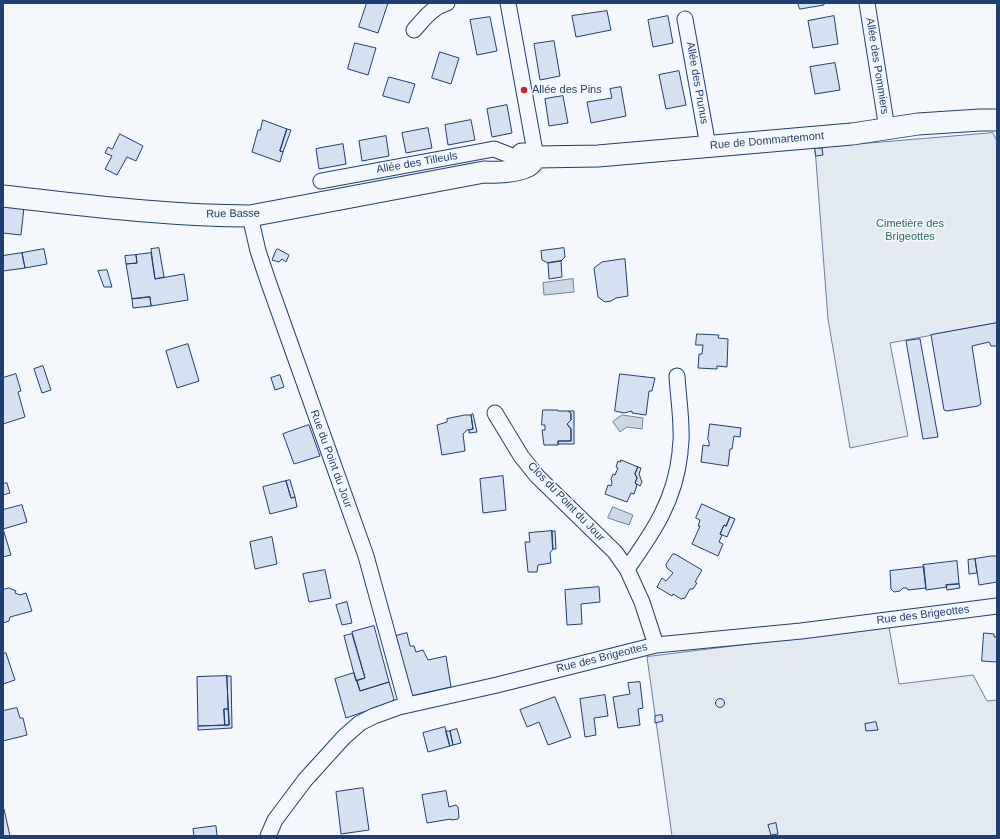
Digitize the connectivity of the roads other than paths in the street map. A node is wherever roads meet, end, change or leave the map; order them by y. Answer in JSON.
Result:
{"nodes":[{"id":1,"x":447,"y":3,"type":"edge"},
{"id":2,"x":508,"y":3,"type":"edge"},
{"id":3,"x":867,"y":3,"type":"edge"},
{"id":4,"x":685,"y":19,"type":"dead end"},
{"id":5,"x":414,"y":30,"type":"dead end"},
{"id":6,"x":997,"y":120,"type":"edge"},
{"id":7,"x":887,"y":129,"type":"junction"},
{"id":8,"x":708,"y":146,"type":"junction"},
{"id":9,"x":512,"y":156,"type":"junction"},
{"id":10,"x":536,"y":157,"type":"junction"},
{"id":11,"x":484,"y":172,"type":"junction"},
{"id":12,"x":321,"y":181,"type":"dead end"},
{"id":13,"x":3,"y":196,"type":"edge"},
{"id":14,"x":250,"y":216,"type":"junction"},
{"id":15,"x":677,"y":376,"type":"dead end"},
{"id":16,"x":495,"y":413,"type":"dead end"},
{"id":17,"x":627,"y":568,"type":"junction"},
{"id":18,"x":997,"y":606,"type":"edge"},
{"id":19,"x":656,"y":644,"type":"junction"},
{"id":20,"x":407,"y":705,"type":"junction"},
{"id":21,"x":268,"y":836,"type":"edge"}],
"edges":[{"from":1,"to":5,"type":"street"},
{"from":2,"to":10,"type":"street"},
{"from":3,"to":7,"type":"street","name":"Allée des Pommiers"},
{"from":4,"to":8,"type":"street","name":"Allée des Prunus"},
{"from":6,"to":7,"type":"street","name":"Rue de Dommartemont"},
{"from":7,"to":8,"type":"street","name":"Rue de Dommartemont"},
{"from":8,"to":10,"type":"street","name":"Rue de Dommartemont"},
{"from":9,"to":10,"type":"street","name":"Rue Basse"},
{"from":9,"to":11,"type":"street","name":"Rue Basse"},
{"from":9,"to":12,"type":"street","name":"Allée des Tilleuls"},
{"from":10,"to":11,"type":"street","name":"Rue Basse"},
{"from":11,"to":14,"type":"street","name":"Rue Basse"},
{"from":13,"to":14,"type":"street","name":"Rue Basse"},
{"from":14,"to":20,"type":"street","name":"Rue du Point du Jour"},
{"from":15,"to":17,"type":"street"},
{"from":16,"to":17,"type":"street","name":"Clos du Point du Jour"},
{"from":17,"to":19,"type":"street","name":"Clos du Point du Jour"},
{"from":18,"to":19,"type":"street","name":"Rue des Brigeottes"},
{"from":19,"to":20,"type":"street","name":"Rue des Brigeottes"},
{"from":20,"to":21,"type":"street","name":"Rue des Brigeottes"}]}
